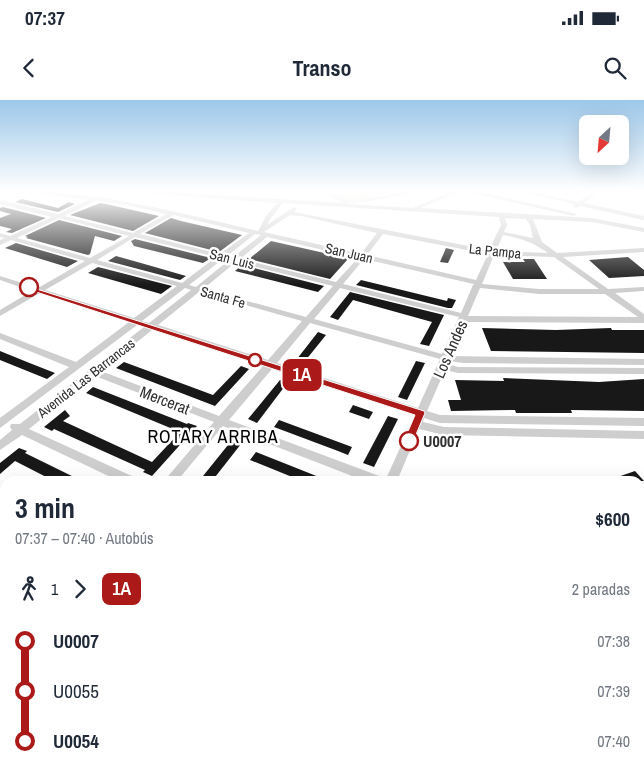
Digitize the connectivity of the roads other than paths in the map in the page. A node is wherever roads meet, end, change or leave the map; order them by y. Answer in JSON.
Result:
{"nodes":[{"id":1,"x":47,"y":222,"type":"edge"},
{"id":2,"x":82,"y":222,"type":"edge"},
{"id":3,"x":158,"y":222,"type":"edge"},
{"id":4,"x":212,"y":222,"type":"edge"},
{"id":5,"x":266,"y":222,"type":"edge"},
{"id":6,"x":277,"y":222,"type":"edge"},
{"id":7,"x":334,"y":222,"type":"edge"},
{"id":8,"x":504,"y":222,"type":"edge"},
{"id":9,"x":532,"y":222,"type":"edge"},
{"id":10,"x":602,"y":222,"type":"edge"},
{"id":11,"x":616,"y":224,"type":"junction"},
{"id":12,"x":644,"y":224,"type":"edge"},
{"id":13,"x":644,"y":230,"type":"edge"},
{"id":14,"x":261,"y":232,"type":"junction"},
{"id":15,"x":380,"y":232,"type":"junction"},
{"id":16,"x":500,"y":233,"type":"junction"},
{"id":17,"x":0,"y":235,"type":"edge"},
{"id":18,"x":136,"y":235,"type":"junction"},
{"id":19,"x":11,"y":238,"type":"junction"},
{"id":20,"x":0,"y":243,"type":"edge"},
{"id":21,"x":539,"y":243,"type":"junction"},
{"id":22,"x":644,"y":250,"type":"edge"},
{"id":23,"x":492,"y":253,"type":"junction"},
{"id":24,"x":555,"y":255,"type":"junction"},
{"id":25,"x":363,"y":256,"type":"junction"},
{"id":26,"x":221,"y":257,"type":"junction"},
{"id":27,"x":92,"y":260,"type":"junction"},
{"id":28,"x":234,"y":260,"type":"junction"},
{"id":29,"x":0,"y":278,"type":"edge"},
{"id":30,"x":644,"y":281,"type":"edge"},
{"id":31,"x":479,"y":283,"type":"junction"},
{"id":32,"x":337,"y":285,"type":"junction"},
{"id":33,"x":597,"y":285,"type":"junction"},
{"id":34,"x":183,"y":286,"type":"junction"},
{"id":35,"x":644,"y":289,"type":"edge"},
{"id":36,"x":39,"y":290,"type":"junction"},
{"id":37,"x":197,"y":290,"type":"junction"},
{"id":38,"x":606,"y":291,"type":"junction"},
{"id":39,"x":0,"y":313,"type":"edge"},
{"id":40,"x":464,"y":316,"type":"junction"},
{"id":41,"x":642,"y":316,"type":"edge"},
{"id":42,"x":308,"y":321,"type":"junction"},
{"id":43,"x":136,"y":322,"type":"junction"},
{"id":44,"x":151,"y":326,"type":"junction"},
{"id":45,"x":0,"y":336,"type":"edge"},
{"id":46,"x":444,"y":362,"type":"junction"},
{"id":47,"x":644,"y":362,"type":"edge"},
{"id":48,"x":270,"y":365,"type":"junction"},
{"id":49,"x":77,"y":366,"type":"junction"},
{"id":50,"x":644,"y":371,"type":"edge"},
{"id":51,"x":93,"y":372,"type":"junction"},
{"id":52,"x":418,"y":419,"type":"junction"},
{"id":53,"x":1,"y":422,"type":"edge"},
{"id":54,"x":221,"y":422,"type":"junction"},
{"id":55,"x":644,"y":422,"type":"edge"},
{"id":56,"x":21,"y":430,"type":"junction"},
{"id":57,"x":644,"y":434,"type":"edge"},
{"id":58,"x":0,"y":446,"type":"edge"},
{"id":59,"x":119,"y":476,"type":"edge"},
{"id":60,"x":174,"y":476,"type":"edge"},
{"id":61,"x":365,"y":476,"type":"edge"},
{"id":62,"x":393,"y":476,"type":"edge"}],
"edges":[{"from":1,"to":19,"type":"street"},
{"from":2,"to":18,"type":"street","name":"San Luis"},
{"from":3,"to":18,"type":"street"},
{"from":4,"to":14,"type":"street","name":"San Juan"},
{"from":5,"to":14,"type":"street"},
{"from":6,"to":14,"type":"street"},
{"from":7,"to":15,"type":"street","name":"La Pampa"},
{"from":8,"to":16,"type":"street","name":"Los Andes"},
{"from":9,"to":21,"type":"street"},
{"from":10,"to":11,"type":"street"},
{"from":11,"to":12,"type":"street"},
{"from":11,"to":13,"type":"street"},
{"from":14,"to":25,"type":"street","name":"San Juan"},
{"from":14,"to":26,"type":"street","name":"Avenida Las Barrancas"},
{"from":14,"to":28,"type":"street","name":"Avenida Las Barrancas"},
{"from":15,"to":23,"type":"street","name":"La Pampa"},
{"from":15,"to":25,"type":"street"},
{"from":16,"to":21,"type":"street"},
{"from":16,"to":23,"type":"street","name":"Los Andes"},
{"from":17,"to":19,"type":"street","name":"Santa Fe"},
{"from":18,"to":26,"type":"street","name":"San Luis"},
{"from":18,"to":27,"type":"street"},
{"from":19,"to":20,"type":"street"},
{"from":19,"to":27,"type":"street","name":"Santa Fe"},
{"from":21,"to":24,"type":"street"},
{"from":22,"to":24,"type":"street","name":"La Pampa"},
{"from":23,"to":24,"type":"street","name":"La Pampa"},
{"from":23,"to":31,"type":"street","name":"Los Andes"},
{"from":24,"to":33,"type":"street"},
{"from":25,"to":31,"type":"street","name":"San Juan"},
{"from":25,"to":32,"type":"street"},
{"from":26,"to":28,"type":"street","name":"San Luis"},
{"from":26,"to":34,"type":"street","name":"Avenida Las Barrancas"},
{"from":27,"to":34,"type":"street","name":"Santa Fe"},
{"from":27,"to":36,"type":"street"},
{"from":28,"to":32,"type":"street","name":"San Luis"},
{"from":28,"to":37,"type":"street","name":"Avenida Las Barrancas"},
{"from":29,"to":36,"type":"street"},
{"from":30,"to":33,"type":"street"},
{"from":31,"to":33,"type":"street"},
{"from":31,"to":38,"type":"street"},
{"from":31,"to":40,"type":"street","name":"Los Andes"},
{"from":32,"to":40,"type":"street","name":"San Luis"},
{"from":32,"to":42,"type":"street"},
{"from":33,"to":38,"type":"street"},
{"from":34,"to":37,"type":"street","name":"Santa Fe"},
{"from":34,"to":43,"type":"street","name":"Avenida Las Barrancas"},
{"from":35,"to":38,"type":"street"},
{"from":36,"to":39,"type":"street"},
{"from":36,"to":43,"type":"street"},
{"from":37,"to":42,"type":"street","name":"Santa Fe"},
{"from":37,"to":44,"type":"street","name":"Avenida Las Barrancas"},
{"from":38,"to":41,"type":"street"},
{"from":40,"to":41,"type":"street","name":"San Luis"},
{"from":40,"to":46,"type":"street","name":"Los Andes"},
{"from":42,"to":46,"type":"street","name":"Santa Fe"},
{"from":42,"to":48,"type":"street"},
{"from":43,"to":44,"type":"street"},
{"from":43,"to":49,"type":"street","name":"Avenida Las Barrancas"},
{"from":44,"to":48,"type":"street"},
{"from":44,"to":51,"type":"street","name":"Avenida Las Barrancas"},
{"from":45,"to":49,"type":"street"},
{"from":46,"to":47,"type":"street"},
{"from":46,"to":50,"type":"street"},
{"from":46,"to":52,"type":"street","name":"Los Andes"},
{"from":48,"to":52,"type":"street"},
{"from":48,"to":54,"type":"street"},
{"from":49,"to":53,"type":"street","name":"Avenida Las Barrancas"},
{"from":51,"to":54,"type":"street","name":"Mercerat"},
{"from":51,"to":56,"type":"street","name":"Avenida Las Barrancas"},
{"from":52,"to":55,"type":"street"},
{"from":52,"to":57,"type":"street"},
{"from":52,"to":62,"type":"street","name":"Los Andes"},
{"from":53,"to":56,"type":"street"},
{"from":54,"to":60,"type":"street"},
{"from":54,"to":61,"type":"street","name":"Mercerat"},
{"from":56,"to":58,"type":"street","name":"Avenida Las Barrancas"},
{"from":56,"to":59,"type":"street"}]}
